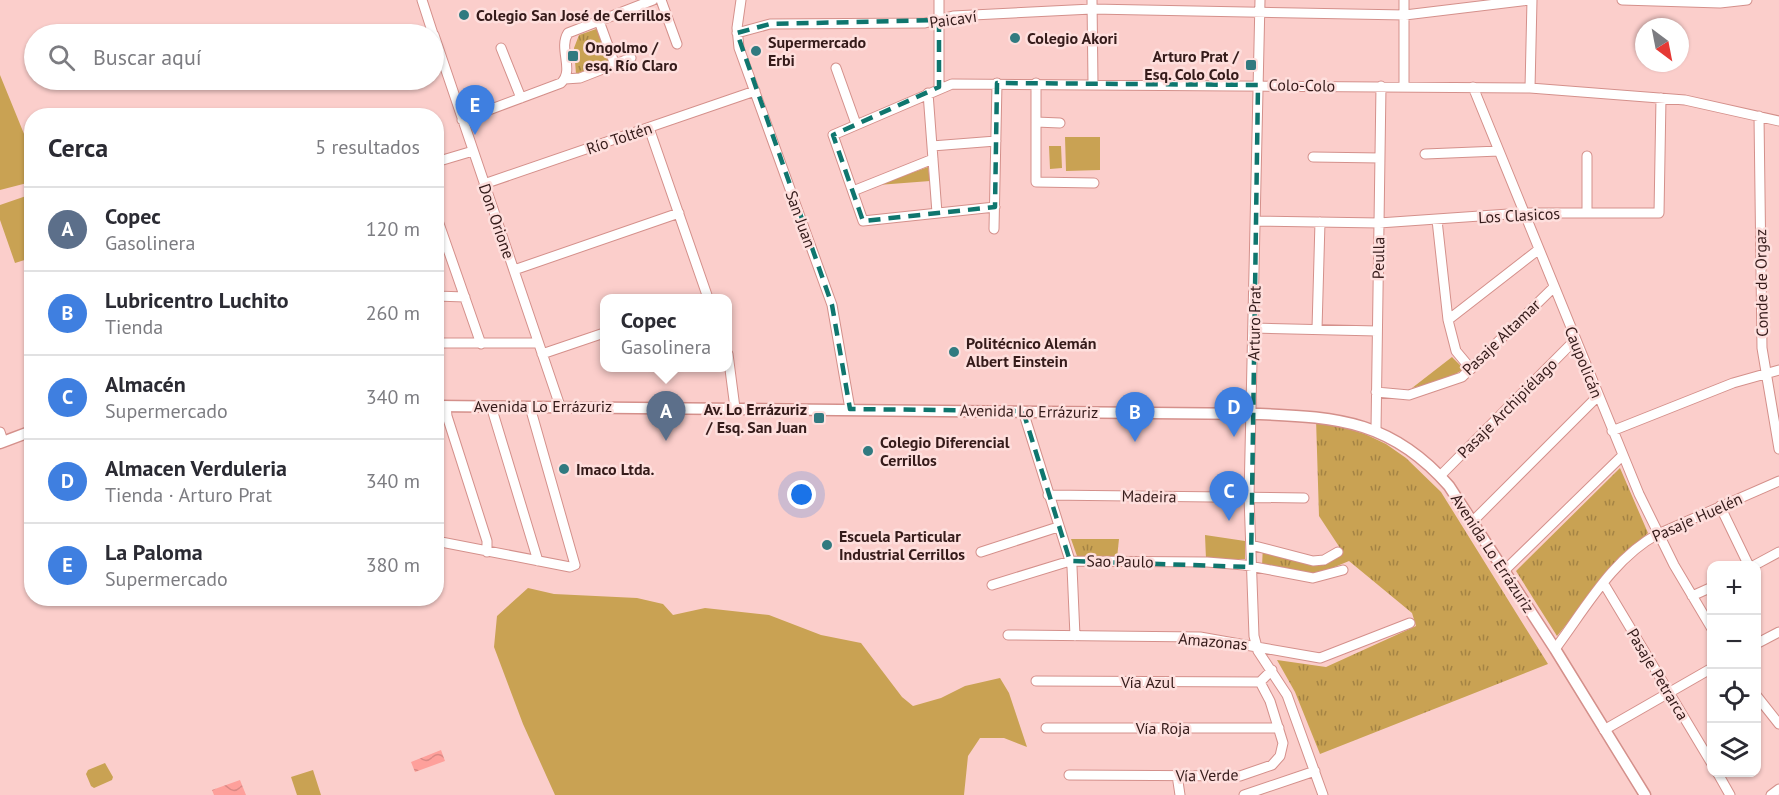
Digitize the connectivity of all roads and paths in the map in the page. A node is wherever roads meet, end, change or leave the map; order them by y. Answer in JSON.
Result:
{"nodes":[{"id":1,"x":422,"y":0,"type":"edge"},
{"id":2,"x":653,"y":0,"type":"edge"},
{"id":3,"x":661,"y":0,"type":"edge"},
{"id":4,"x":741,"y":0,"type":"edge"},
{"id":5,"x":939,"y":0,"type":"edge"},
{"id":6,"x":1260,"y":0,"type":"edge"},
{"id":7,"x":1404,"y":0,"type":"edge"},
{"id":8,"x":1531,"y":0,"type":"edge"},
{"id":9,"x":1622,"y":0,"type":"edge"},
{"id":10,"x":1747,"y":0,"type":"edge"},
{"id":11,"x":1670,"y":1,"type":"edge"},
{"id":12,"x":1092,"y":5,"type":"edge"},
{"id":13,"x":1260,"y":11,"type":"junction"},
{"id":14,"x":1405,"y":15,"type":"junction"},
{"id":15,"x":939,"y":20,"type":"junction"},
{"id":16,"x":599,"y":21,"type":"junction"},
{"id":17,"x":430,"y":24,"type":"edge"},
{"id":18,"x":737,"y":33,"type":"junction"},
{"id":19,"x":677,"y":44,"type":"dead end"},
{"id":20,"x":501,"y":48,"type":"dead end"},
{"id":21,"x":631,"y":58,"type":"dead end"},
{"id":22,"x":615,"y":65,"type":"junction"},
{"id":23,"x":444,"y":67,"type":"edge"},
{"id":24,"x":836,"y":68,"type":"dead end"},
{"id":25,"x":565,"y":79,"type":"junction"},
{"id":26,"x":997,"y":83,"type":"junction"},
{"id":27,"x":1036,"y":83,"type":"junction"},
{"id":28,"x":1093,"y":83,"type":"junction"},
{"id":29,"x":1258,"y":85,"type":"junction"},
{"id":30,"x":1381,"y":86,"type":"junction"},
{"id":31,"x":1404,"y":86,"type":"junction"},
{"id":32,"x":939,"y":87,"type":"junction"},
{"id":33,"x":1473,"y":87,"type":"junction"},
{"id":34,"x":1530,"y":88,"type":"junction"},
{"id":35,"x":755,"y":92,"type":"junction"},
{"id":36,"x":928,"y":93,"type":"junction"},
{"id":37,"x":521,"y":98,"type":"junction"},
{"id":38,"x":1661,"y":98,"type":"junction"},
{"id":39,"x":1759,"y":116,"type":"junction"},
{"id":40,"x":462,"y":120,"type":"junction"},
{"id":41,"x":1779,"y":121,"type":"edge"},
{"id":42,"x":1036,"y":122,"type":"junction"},
{"id":43,"x":1060,"y":123,"type":"dead end"},
{"id":44,"x":856,"y":124,"type":"junction"},
{"id":45,"x":649,"y":128,"type":"junction"},
{"id":46,"x":996,"y":141,"type":"junction"},
{"id":47,"x":932,"y":146,"type":"junction"},
{"id":48,"x":473,"y":151,"type":"junction"},
{"id":49,"x":1499,"y":151,"type":"junction"},
{"id":50,"x":1425,"y":154,"type":"dead end"},
{"id":51,"x":1587,"y":156,"type":"dead end"},
{"id":52,"x":1313,"y":157,"type":"dead end"},
{"id":53,"x":1380,"y":158,"type":"junction"},
{"id":54,"x":933,"y":159,"type":"junction"},
{"id":55,"x":444,"y":160,"type":"edge"},
{"id":56,"x":1094,"y":183,"type":"dead end"},
{"id":57,"x":484,"y":184,"type":"junction"},
{"id":58,"x":853,"y":192,"type":"junction"},
{"id":59,"x":995,"y":207,"type":"junction"},
{"id":60,"x":679,"y":213,"type":"junction"},
{"id":61,"x":937,"y":213,"type":"junction"},
{"id":62,"x":1523,"y":213,"type":"junction"},
{"id":63,"x":1587,"y":213,"type":"junction"},
{"id":64,"x":1437,"y":220,"type":"junction"},
{"id":65,"x":1256,"y":221,"type":"junction"},
{"id":66,"x":1320,"y":222,"type":"junction"},
{"id":67,"x":1379,"y":223,"type":"junction"},
{"id":68,"x":994,"y":229,"type":"dead end"},
{"id":69,"x":444,"y":248,"type":"edge"},
{"id":70,"x":1539,"y":250,"type":"junction"},
{"id":71,"x":513,"y":270,"type":"junction"},
{"id":72,"x":1554,"y":287,"type":"junction"},
{"id":73,"x":706,"y":294,"type":"edge"},
{"id":74,"x":444,"y":296,"type":"edge"},
{"id":75,"x":465,"y":297,"type":"junction"},
{"id":76,"x":1448,"y":320,"type":"junction"},
{"id":77,"x":1254,"y":328,"type":"junction"},
{"id":78,"x":1317,"y":329,"type":"junction"},
{"id":79,"x":1377,"y":330,"type":"junction"},
{"id":80,"x":600,"y":334,"type":"edge"},
{"id":81,"x":1575,"y":340,"type":"junction"},
{"id":82,"x":444,"y":343,"type":"edge"},
{"id":83,"x":538,"y":343,"type":"junction"},
{"id":84,"x":481,"y":344,"type":"junction"},
{"id":85,"x":542,"y":354,"type":"junction"},
{"id":86,"x":1471,"y":369,"type":"junction"},
{"id":87,"x":1779,"y":370,"type":"edge"},
{"id":88,"x":730,"y":372,"type":"edge"},
{"id":89,"x":1764,"y":374,"type":"junction"},
{"id":90,"x":1376,"y":392,"type":"junction"},
{"id":91,"x":1598,"y":396,"type":"junction"},
{"id":92,"x":444,"y":406,"type":"edge"},
{"id":93,"x":491,"y":406,"type":"junction"},
{"id":94,"x":560,"y":406,"type":"junction"},
{"id":95,"x":530,"y":407,"type":"junction"},
{"id":96,"x":735,"y":408,"type":"junction"},
{"id":97,"x":850,"y":409,"type":"junction"},
{"id":98,"x":444,"y":411,"type":"edge"},
{"id":99,"x":1023,"y":411,"type":"junction"},
{"id":100,"x":1253,"y":414,"type":"junction"},
{"id":101,"x":1376,"y":430,"type":"junction"},
{"id":102,"x":1612,"y":431,"type":"junction"},
{"id":103,"x":24,"y":433,"type":"edge"},
{"id":104,"x":1,"y":438,"type":"edge"},
{"id":105,"x":1779,"y":449,"type":"edge"},
{"id":106,"x":1622,"y":456,"type":"junction"},
{"id":107,"x":1440,"y":476,"type":"junction"},
{"id":108,"x":1779,"y":481,"type":"edge"},
{"id":109,"x":1048,"y":495,"type":"junction"},
{"id":110,"x":1250,"y":497,"type":"junction"},
{"id":111,"x":1304,"y":498,"type":"dead end"},
{"id":112,"x":1720,"y":506,"type":"junction"},
{"id":113,"x":1473,"y":521,"type":"junction"},
{"id":114,"x":1058,"y":527,"type":"junction"},
{"id":115,"x":1658,"y":534,"type":"junction"},
{"id":116,"x":444,"y":543,"type":"edge"},
{"id":117,"x":1251,"y":545,"type":"junction"},
{"id":118,"x":488,"y":552,"type":"junction"},
{"id":119,"x":981,"y":552,"type":"dead end"},
{"id":120,"x":1338,"y":552,"type":"dead end"},
{"id":121,"x":1779,"y":552,"type":"edge"},
{"id":122,"x":538,"y":561,"type":"junction"},
{"id":123,"x":1070,"y":561,"type":"junction"},
{"id":124,"x":1748,"y":561,"type":"edge"},
{"id":125,"x":1761,"y":561,"type":"edge"},
{"id":126,"x":1251,"y":567,"type":"junction"},
{"id":127,"x":1343,"y":570,"type":"dead end"},
{"id":128,"x":1505,"y":570,"type":"junction"},
{"id":129,"x":1604,"y":584,"type":"junction"},
{"id":130,"x":992,"y":585,"type":"dead end"},
{"id":131,"x":1707,"y":588,"type":"edge"},
{"id":132,"x":1692,"y":596,"type":"junction"},
{"id":133,"x":1707,"y":621,"type":"edge"},
{"id":134,"x":1410,"y":623,"type":"dead end"},
{"id":135,"x":1779,"y":632,"type":"edge"},
{"id":136,"x":1008,"y":635,"type":"dead end"},
{"id":137,"x":1075,"y":636,"type":"junction"},
{"id":138,"x":1761,"y":641,"type":"edge"},
{"id":139,"x":1255,"y":645,"type":"junction"},
{"id":140,"x":1555,"y":649,"type":"junction"},
{"id":141,"x":1710,"y":669,"type":"edge"},
{"id":142,"x":1272,"y":670,"type":"junction"},
{"id":143,"x":1036,"y":681,"type":"dead end"},
{"id":144,"x":1260,"y":682,"type":"junction"},
{"id":145,"x":1668,"y":691,"type":"junction"},
{"id":146,"x":1761,"y":701,"type":"edge"},
{"id":147,"x":1779,"y":724,"type":"edge"},
{"id":148,"x":1046,"y":728,"type":"dead end"},
{"id":149,"x":1279,"y":728,"type":"junction"},
{"id":150,"x":1604,"y":730,"type":"junction"},
{"id":151,"x":1707,"y":756,"type":"edge"},
{"id":152,"x":1315,"y":771,"type":"junction"},
{"id":153,"x":1069,"y":775,"type":"dead end"},
{"id":154,"x":1176,"y":776,"type":"junction"},
{"id":155,"x":1720,"y":777,"type":"edge"},
{"id":156,"x":1779,"y":789,"type":"edge"},
{"id":157,"x":1180,"y":795,"type":"edge"},
{"id":158,"x":1244,"y":795,"type":"edge"},
{"id":159,"x":1323,"y":795,"type":"edge"},
{"id":160,"x":1645,"y":795,"type":"edge"},
{"id":161,"x":1730,"y":795,"type":"edge"},
{"id":162,"x":1771,"y":795,"type":"edge"}],
"edges":[{"from":1,"to":17,"type":"street","name":"Don Orione"},
{"from":2,"to":16,"type":"street"},
{"from":3,"to":19,"type":"street"},
{"from":4,"to":18,"type":"street"},
{"from":5,"to":15,"type":"street"},
{"from":6,"to":13,"type":"street","name":"Arturo Prat"},
{"from":7,"to":14,"type":"street"},
{"from":8,"to":14,"type":"street","name":"Paicaví"},
{"from":8,"to":34,"type":"street"},
{"from":9,"to":11,"type":"street"},
{"from":10,"to":11,"type":"street"},
{"from":12,"to":13,"type":"street","name":"Paicaví"},
{"from":12,"to":15,"type":"street","name":"Paicaví"},
{"from":12,"to":28,"type":"street"},
{"from":13,"to":14,"type":"street","name":"Paicaví"},
{"from":13,"to":29,"type":"street","name":"Arturo Prat"},
{"from":14,"to":31,"type":"street"},
{"from":15,"to":18,"type":"street","name":"Paicaví"},
{"from":15,"to":32,"type":"street"},
{"from":16,"to":22,"type":"street"},
{"from":16,"to":25,"type":"street"},
{"from":18,"to":35,"type":"street","name":"San Juan"},
{"from":20,"to":37,"type":"street"},
{"from":21,"to":22,"type":"street"},
{"from":22,"to":25,"type":"street"},
{"from":23,"to":40,"type":"street","name":"Don Orione"},
{"from":24,"to":44,"type":"street"},
{"from":25,"to":37,"type":"street"},
{"from":26,"to":27,"type":"street","name":"Colo-Colo"},
{"from":26,"to":32,"type":"street","name":"Colo-Colo"},
{"from":26,"to":46,"type":"street"},
{"from":27,"to":28,"type":"street","name":"Colo-Colo"},
{"from":27,"to":42,"type":"street"},
{"from":28,"to":29,"type":"street","name":"Colo-Colo"},
{"from":29,"to":30,"type":"street","name":"Colo-Colo"},
{"from":29,"to":65,"type":"street","name":"Arturo Prat"},
{"from":30,"to":31,"type":"street","name":"Colo-Colo"},
{"from":30,"to":53,"type":"street","name":"Peulla"},
{"from":31,"to":33,"type":"street","name":"Colo-Colo"},
{"from":32,"to":36,"type":"street","name":"Colo-Colo"},
{"from":33,"to":34,"type":"street","name":"Colo-Colo"},
{"from":33,"to":49,"type":"street","name":"Caupolicán"},
{"from":34,"to":38,"type":"street","name":"Colo-Colo"},
{"from":35,"to":45,"type":"street","name":"Río Toltén"},
{"from":35,"to":97,"type":"street","name":"San Juan"},
{"from":36,"to":44,"type":"street","name":"Colo-Colo"},
{"from":36,"to":47,"type":"street"},
{"from":37,"to":40,"type":"street"},
{"from":38,"to":39,"type":"street","name":"Colo-Colo"},
{"from":38,"to":63,"type":"street","name":"Los Clasicos"},
{"from":39,"to":41,"type":"street","name":"Colo-Colo"},
{"from":39,"to":89,"type":"street","name":"Conde de Orgaz"},
{"from":40,"to":48,"type":"street","name":"Don Orione"},
{"from":42,"to":43,"type":"street"},
{"from":42,"to":56,"type":"street"},
{"from":44,"to":58,"type":"street","name":"Colo-Colo"},
{"from":45,"to":57,"type":"street","name":"Río Toltén"},
{"from":45,"to":60,"type":"street"},
{"from":46,"to":47,"type":"street"},
{"from":46,"to":59,"type":"street"},
{"from":47,"to":54,"type":"street"},
{"from":48,"to":55,"type":"street"},
{"from":48,"to":57,"type":"street","name":"Don Orione"},
{"from":49,"to":50,"type":"street"},
{"from":49,"to":62,"type":"street","name":"Caupolicán"},
{"from":51,"to":63,"type":"street"},
{"from":52,"to":53,"type":"street"},
{"from":53,"to":67,"type":"street","name":"Peulla"},
{"from":54,"to":58,"type":"street"},
{"from":54,"to":61,"type":"street"},
{"from":57,"to":71,"type":"street","name":"Don Orione"},
{"from":58,"to":61,"type":"street"},
{"from":59,"to":61,"type":"street"},
{"from":59,"to":68,"type":"street"},
{"from":60,"to":71,"type":"street"},
{"from":60,"to":73,"type":"street"},
{"from":62,"to":63,"type":"street","name":"Los Clasicos"},
{"from":62,"to":64,"type":"street","name":"Los Clasicos"},
{"from":62,"to":70,"type":"street","name":"Caupolicán"},
{"from":64,"to":67,"type":"street","name":"Los Clasicos"},
{"from":64,"to":76,"type":"street"},
{"from":65,"to":66,"type":"street","name":"Los Clasicos"},
{"from":65,"to":77,"type":"street","name":"Arturo Prat"},
{"from":66,"to":67,"type":"street","name":"Los Clasicos"},
{"from":66,"to":78,"type":"street"},
{"from":67,"to":79,"type":"street","name":"Peulla"},
{"from":69,"to":75,"type":"street"},
{"from":70,"to":72,"type":"street","name":"Caupolicán"},
{"from":70,"to":76,"type":"street"},
{"from":71,"to":83,"type":"street","name":"Don Orione"},
{"from":72,"to":81,"type":"street","name":"Caupolicán"},
{"from":72,"to":86,"type":"street","name":"Pasaje Altamar"},
{"from":74,"to":75,"type":"street"},
{"from":75,"to":84,"type":"street"},
{"from":76,"to":86,"type":"street"},
{"from":77,"to":78,"type":"street"},
{"from":77,"to":100,"type":"street","name":"Arturo Prat"},
{"from":78,"to":79,"type":"street"},
{"from":79,"to":90,"type":"street","name":"Peulla"},
{"from":80,"to":85,"type":"street"},
{"from":81,"to":91,"type":"street","name":"Caupolicán"},
{"from":81,"to":107,"type":"street","name":"Pasaje Archipiélago"},
{"from":82,"to":84,"type":"street"},
{"from":83,"to":84,"type":"street"},
{"from":83,"to":85,"type":"street","name":"Don Orione"},
{"from":85,"to":94,"type":"street","name":"Don Orione"},
{"from":86,"to":90,"type":"street","name":"Pasaje Altamar"},
{"from":87,"to":89,"type":"street"},
{"from":88,"to":96,"type":"street"},
{"from":89,"to":102,"type":"street"},
{"from":89,"to":105,"type":"street","name":"Conde de Orgaz"},
{"from":90,"to":101,"type":"street","name":"Peulla"},
{"from":91,"to":102,"type":"street","name":"Caupolicán"},
{"from":91,"to":113,"type":"street"},
{"from":92,"to":93,"type":"main road","name":"Avenida Lo Errázuriz"},
{"from":93,"to":95,"type":"main road","name":"Avenida Lo Errázuriz"},
{"from":93,"to":122,"type":"street"},
{"from":94,"to":95,"type":"main road","name":"Avenida Lo Errázuriz"},
{"from":94,"to":96,"type":"main road","name":"Avenida Lo Errázuriz"},
{"from":95,"to":122,"type":"street"},
{"from":96,"to":97,"type":"main road","name":"Avenida Lo Errázuriz"},
{"from":97,"to":99,"type":"main road","name":"Avenida Lo Errázuriz"},
{"from":98,"to":118,"type":"street"},
{"from":99,"to":100,"type":"main road","name":"Avenida Lo Errázuriz"},
{"from":99,"to":109,"type":"street"},
{"from":100,"to":101,"type":"main road","name":"Avenida Lo Errázuriz"},
{"from":100,"to":110,"type":"street","name":"Arturo Prat"},
{"from":101,"to":107,"type":"main road","name":"Avenida Lo Errázuriz"},
{"from":102,"to":106,"type":"street","name":"Caupolicán"},
{"from":103,"to":104,"type":"main road"},
{"from":106,"to":115,"type":"street","name":"Caupolicán"},
{"from":106,"to":128,"type":"street"},
{"from":107,"to":113,"type":"main road","name":"Avenida Lo Errázuriz"},
{"from":108,"to":112,"type":"street","name":"Pasaje Huelén"},
{"from":109,"to":110,"type":"street","name":"Madeira"},
{"from":109,"to":114,"type":"street"},
{"from":110,"to":111,"type":"street","name":"Madeira"},
{"from":110,"to":117,"type":"street","name":"Arturo Prat"},
{"from":112,"to":115,"type":"street","name":"Pasaje Huelén"},
{"from":112,"to":124,"type":"street"},
{"from":113,"to":128,"type":"main road","name":"Avenida Lo Errázuriz"},
{"from":114,"to":119,"type":"street"},
{"from":114,"to":123,"type":"street"},
{"from":115,"to":129,"type":"street","name":"Pasaje Huelén"},
{"from":115,"to":132,"type":"street","name":"Caupolicán"},
{"from":116,"to":118,"type":"street"},
{"from":117,"to":120,"type":"street"},
{"from":117,"to":126,"type":"street","name":"Arturo Prat"},
{"from":118,"to":122,"type":"street"},
{"from":121,"to":125,"type":"street"},
{"from":123,"to":126,"type":"street","name":"Sao Paulo"},
{"from":123,"to":130,"type":"street","name":"Sao Paulo"},
{"from":123,"to":137,"type":"street"},
{"from":126,"to":127,"type":"street","name":"Sao Paulo"},
{"from":126,"to":139,"type":"street","name":"Arturo Prat"},
{"from":128,"to":140,"type":"main road","name":"Avenida Lo Errázuriz"},
{"from":129,"to":140,"type":"street","name":"Pasaje Huelén"},
{"from":129,"to":145,"type":"street","name":"Pasaje Petrarca"},
{"from":131,"to":132,"type":"street"},
{"from":132,"to":133,"type":"street","name":"Caupolicán"},
{"from":134,"to":139,"type":"street","name":"Amazonas"},
{"from":135,"to":138,"type":"street"},
{"from":136,"to":137,"type":"street","name":"Amazonas"},
{"from":137,"to":139,"type":"street","name":"Amazonas"},
{"from":139,"to":142,"type":"street"},
{"from":140,"to":150,"type":"main road","name":"Avenida Lo Errázuriz"},
{"from":141,"to":145,"type":"street"},
{"from":142,"to":144,"type":"street"},
{"from":142,"to":152,"type":"street"},
{"from":143,"to":144,"type":"street","name":"Vía Azul"},
{"from":144,"to":149,"type":"street","name":"Vía Verde"},
{"from":145,"to":150,"type":"street"},
{"from":145,"to":151,"type":"street","name":"Pasaje Petrarca"},
{"from":146,"to":147,"type":"street"},
{"from":148,"to":149,"type":"street","name":"Vía Roja"},
{"from":149,"to":154,"type":"street","name":"Vía Verde"},
{"from":150,"to":160,"type":"main road","name":"Avenida Lo Errázuriz"},
{"from":152,"to":158,"type":"street"},
{"from":152,"to":159,"type":"street"},
{"from":153,"to":154,"type":"street","name":"Vía Verde"},
{"from":154,"to":157,"type":"street"},
{"from":155,"to":161,"type":"street"},
{"from":156,"to":162,"type":"street"}]}
